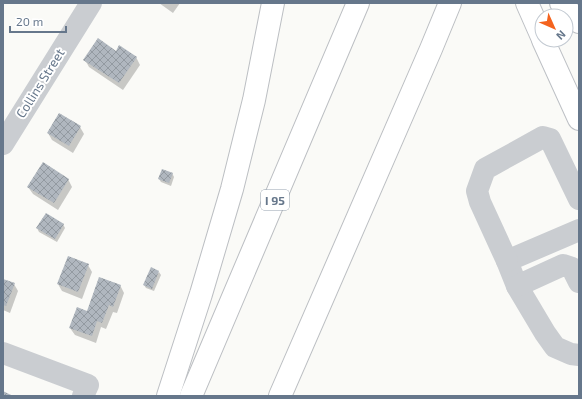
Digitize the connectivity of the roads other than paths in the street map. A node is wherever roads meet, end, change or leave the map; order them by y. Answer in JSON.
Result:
{"nodes":[{"id":1,"x":91,"y":3,"type":"edge"},
{"id":2,"x":273,"y":3,"type":"edge"},
{"id":3,"x":358,"y":3,"type":"edge"},
{"id":4,"x":450,"y":3,"type":"edge"},
{"id":5,"x":527,"y":3,"type":"edge"},
{"id":6,"x":562,"y":3,"type":"edge"},
{"id":7,"x":534,"y":19,"type":"edge"},
{"id":8,"x":579,"y":22,"type":"edge"},
{"id":9,"x":548,"y":48,"type":"edge"},
{"id":10,"x":579,"y":119,"type":"edge"},
{"id":11,"x":3,"y":144,"type":"edge"},
{"id":12,"x":579,"y":199,"type":"edge"},
{"id":13,"x":579,"y":230,"type":"edge"},
{"id":14,"x":507,"y":261,"type":"junction"},
{"id":15,"x":579,"y":282,"type":"edge"},
{"id":16,"x":517,"y":286,"type":"junction"},
{"id":17,"x":3,"y":354,"type":"edge"},
{"id":18,"x":579,"y":355,"type":"edge"},
{"id":19,"x":85,"y":390,"type":"edge"},
{"id":20,"x":168,"y":396,"type":"edge"},
{"id":21,"x":191,"y":396,"type":"edge"},
{"id":22,"x":280,"y":396,"type":"edge"}],
"edges":[{"from":1,"to":11,"type":"street","name":"Collins Street"},
{"from":2,"to":20,"type":"main road"},
{"from":3,"to":21,"type":"main road","number":"I 95"},
{"from":4,"to":22,"type":"main road"},
{"from":5,"to":7,"type":"main road"},
{"from":6,"to":8,"type":"main road"},
{"from":9,"to":10,"type":"main road"},
{"from":12,"to":14,"type":"street"},
{"from":13,"to":14,"type":"street"},
{"from":14,"to":16,"type":"street"},
{"from":15,"to":16,"type":"street"},
{"from":16,"to":18,"type":"street"},
{"from":17,"to":19,"type":"street"}]}
